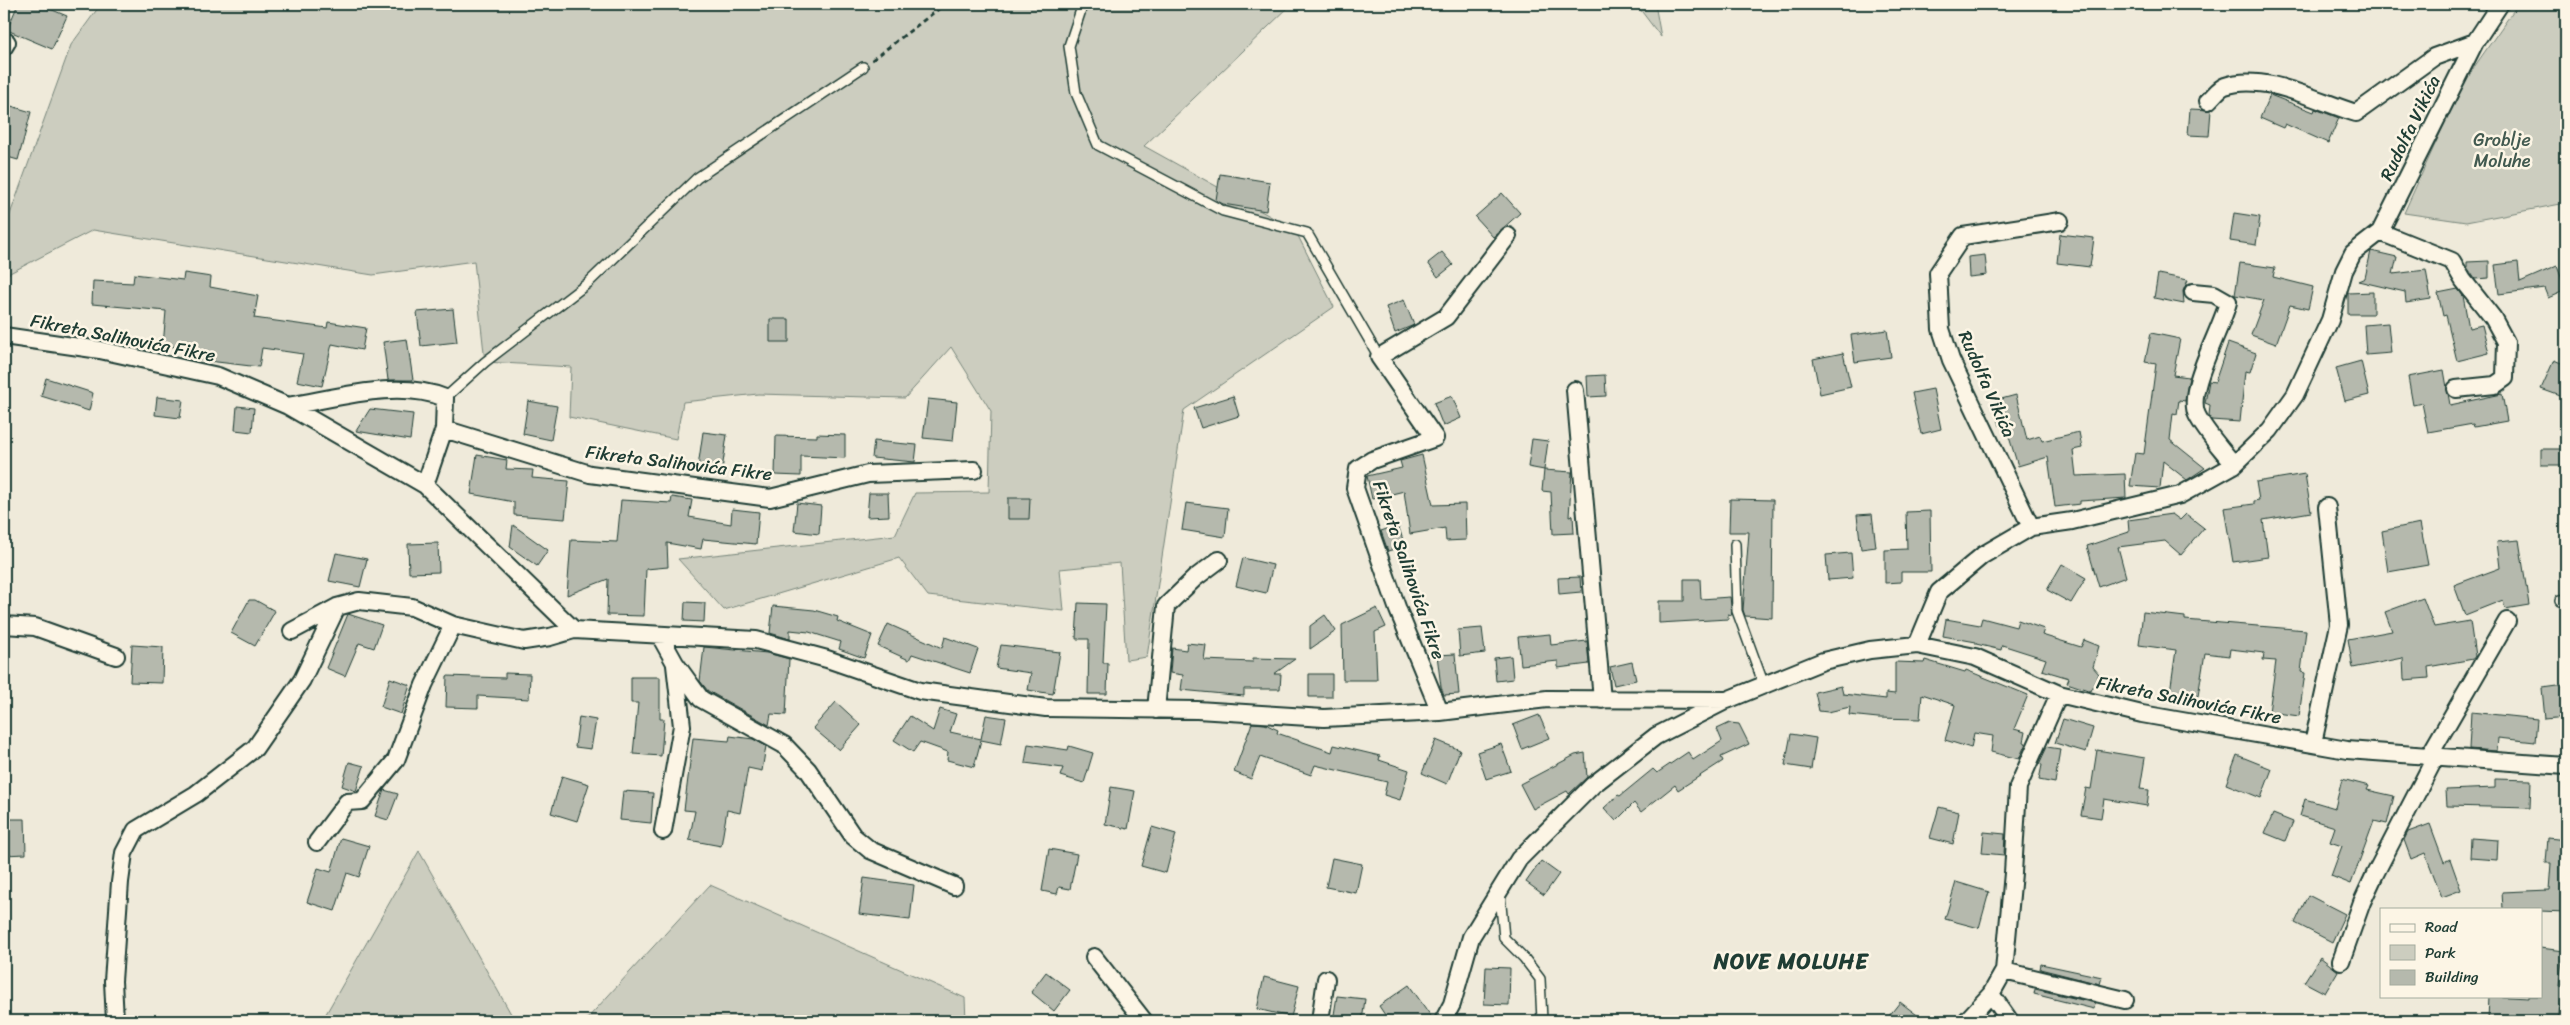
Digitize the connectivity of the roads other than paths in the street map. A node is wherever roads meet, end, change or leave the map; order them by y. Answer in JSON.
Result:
{"nodes":[{"id":1,"x":1083,"y":4,"type":"edge"},
{"id":2,"x":2500,"y":4,"type":"edge"},
{"id":3,"x":2475,"y":42,"type":"junction"},
{"id":4,"x":863,"y":67,"type":"road end"},
{"id":5,"x":2208,"y":101,"type":"dead end"},
{"id":6,"x":2060,"y":221,"type":"dead end"},
{"id":7,"x":2380,"y":232,"type":"junction"},
{"id":8,"x":1508,"y":236,"type":"dead end"},
{"id":9,"x":2193,"y":292,"type":"dead end"},
{"id":10,"x":4,"y":336,"type":"edge"},
{"id":11,"x":1379,"y":357,"type":"junction"},
{"id":12,"x":1575,"y":390,"type":"dead end"},
{"id":13,"x":2456,"y":390,"type":"dead end"},
{"id":14,"x":445,"y":398,"type":"junction"},
{"id":15,"x":288,"y":406,"type":"junction"},
{"id":16,"x":444,"y":429,"type":"junction"},
{"id":17,"x":2234,"y":465,"type":"junction"},
{"id":18,"x":974,"y":470,"type":"dead end"},
{"id":19,"x":426,"y":485,"type":"junction"},
{"id":20,"x":2327,"y":507,"type":"dead end"},
{"id":21,"x":2031,"y":527,"type":"junction"},
{"id":22,"x":1735,"y":544,"type":"dead end"},
{"id":23,"x":1219,"y":560,"type":"dead end"},
{"id":24,"x":337,"y":607,"type":"junction"},
{"id":25,"x":2507,"y":620,"type":"dead end"},
{"id":26,"x":4,"y":625,"type":"edge"},
{"id":27,"x":452,"y":625,"type":"junction"},
{"id":28,"x":574,"y":630,"type":"junction"},
{"id":29,"x":292,"y":631,"type":"dead end"},
{"id":30,"x":660,"y":636,"type":"junction"},
{"id":31,"x":1916,"y":645,"type":"junction"},
{"id":32,"x":116,"y":656,"type":"dead end"},
{"id":33,"x":674,"y":663,"type":"junction"},
{"id":34,"x":1764,"y":685,"type":"junction"},
{"id":35,"x":2059,"y":694,"type":"junction"},
{"id":36,"x":1602,"y":700,"type":"junction"},
{"id":37,"x":1727,"y":700,"type":"junction"},
{"id":38,"x":1156,"y":710,"type":"junction"},
{"id":39,"x":1440,"y":712,"type":"junction"},
{"id":40,"x":2312,"y":743,"type":"junction"},
{"id":41,"x":2433,"y":756,"type":"junction"},
{"id":42,"x":2566,"y":766,"type":"edge"},
{"id":43,"x":663,"y":831,"type":"dead end"},
{"id":44,"x":317,"y":842,"type":"dead end"},
{"id":45,"x":954,"y":886,"type":"dead end"},
{"id":46,"x":1500,"y":889,"type":"junction"},
{"id":47,"x":1094,"y":957,"type":"dead end"},
{"id":48,"x":2341,"y":961,"type":"dead end"},
{"id":49,"x":2004,"y":971,"type":"junction"},
{"id":50,"x":1326,"y":979,"type":"dead end"},
{"id":51,"x":1991,"y":994,"type":"junction"},
{"id":52,"x":2125,"y":1000,"type":"dead end"},
{"id":53,"x":1542,"y":1020,"type":"dead end"},
{"id":54,"x":115,"y":1021,"type":"edge"},
{"id":55,"x":1144,"y":1021,"type":"edge"},
{"id":56,"x":1320,"y":1021,"type":"edge"},
{"id":57,"x":1443,"y":1021,"type":"edge"},
{"id":58,"x":1966,"y":1021,"type":"edge"},
{"id":59,"x":2010,"y":1021,"type":"edge"}],
"edges":[{"from":1,"to":11,"type":"lane"},
{"from":2,"to":3,"type":"street","name":"Rudolfa Vikića"},
{"from":3,"to":5,"type":"street","name":"Rudolfa Vikića"},
{"from":3,"to":7,"type":"street","name":"Rudolfa Vikića"},
{"from":4,"to":14,"type":"lane"},
{"from":6,"to":21,"type":"street","name":"Rudolfa Vikića"},
{"from":7,"to":13,"type":"street"},
{"from":7,"to":17,"type":"street","name":"Rudolfa Vikića"},
{"from":8,"to":11,"type":"street"},
{"from":9,"to":17,"type":"street"},
{"from":10,"to":15,"type":"street","name":"Fikreta Salihovića Fikre"},
{"from":11,"to":39,"type":"street","name":"Fikreta Salihovića Fikre"},
{"from":12,"to":36,"type":"street"},
{"from":14,"to":15,"type":"street"},
{"from":14,"to":16,"type":"street"},
{"from":15,"to":19,"type":"street","name":"Fikreta Salihovića Fikre"},
{"from":16,"to":18,"type":"street","name":"Fikreta Salihovića Fikre"},
{"from":16,"to":19,"type":"street"},
{"from":17,"to":21,"type":"street","name":"Rudolfa Vikića"},
{"from":19,"to":28,"type":"street","name":"Fikreta Salihovića Fikre"},
{"from":20,"to":40,"type":"street"},
{"from":21,"to":31,"type":"street","name":"Rudolfa Vikića"},
{"from":22,"to":34,"type":"lane"},
{"from":23,"to":38,"type":"street"},
{"from":24,"to":27,"type":"street","name":"Fikreta Salihovića Fikre"},
{"from":24,"to":29,"type":"street","name":"Fikreta Salihovića Fikre"},
{"from":24,"to":54,"type":"street"},
{"from":25,"to":41,"type":"street"},
{"from":26,"to":32,"type":"street"},
{"from":27,"to":28,"type":"street","name":"Fikreta Salihovića Fikre"},
{"from":27,"to":44,"type":"street"},
{"from":28,"to":30,"type":"street","name":"Fikreta Salihovića Fikre"},
{"from":30,"to":33,"type":"street"},
{"from":30,"to":38,"type":"street","name":"Fikreta Salihovića Fikre"},
{"from":31,"to":34,"type":"street","name":"Fikreta Salihovića Fikre"},
{"from":31,"to":35,"type":"street","name":"Fikreta Salihovića Fikre"},
{"from":33,"to":43,"type":"street"},
{"from":33,"to":45,"type":"street"},
{"from":34,"to":37,"type":"street","name":"Fikreta Salihovića Fikre"},
{"from":35,"to":40,"type":"street","name":"Fikreta Salihovića Fikre"},
{"from":35,"to":49,"type":"street"},
{"from":36,"to":37,"type":"street","name":"Fikreta Salihovića Fikre"},
{"from":36,"to":39,"type":"street","name":"Fikreta Salihovića Fikre"},
{"from":37,"to":46,"type":"street","name":"Fikreta Salihovića Fikre"},
{"from":38,"to":39,"type":"street","name":"Fikreta Salihovića Fikre"},
{"from":40,"to":41,"type":"street","name":"Fikreta Salihovića Fikre"},
{"from":41,"to":42,"type":"street","name":"Fikreta Salihovića Fikre"},
{"from":41,"to":48,"type":"street"},
{"from":46,"to":53,"type":"lane"},
{"from":46,"to":57,"type":"street","name":"Fikreta Salihovića Fikre"},
{"from":47,"to":55,"type":"street"},
{"from":49,"to":51,"type":"street"},
{"from":49,"to":52,"type":"street"},
{"from":50,"to":56,"type":"street"},
{"from":51,"to":58,"type":"street"},
{"from":51,"to":59,"type":"street"}]}
